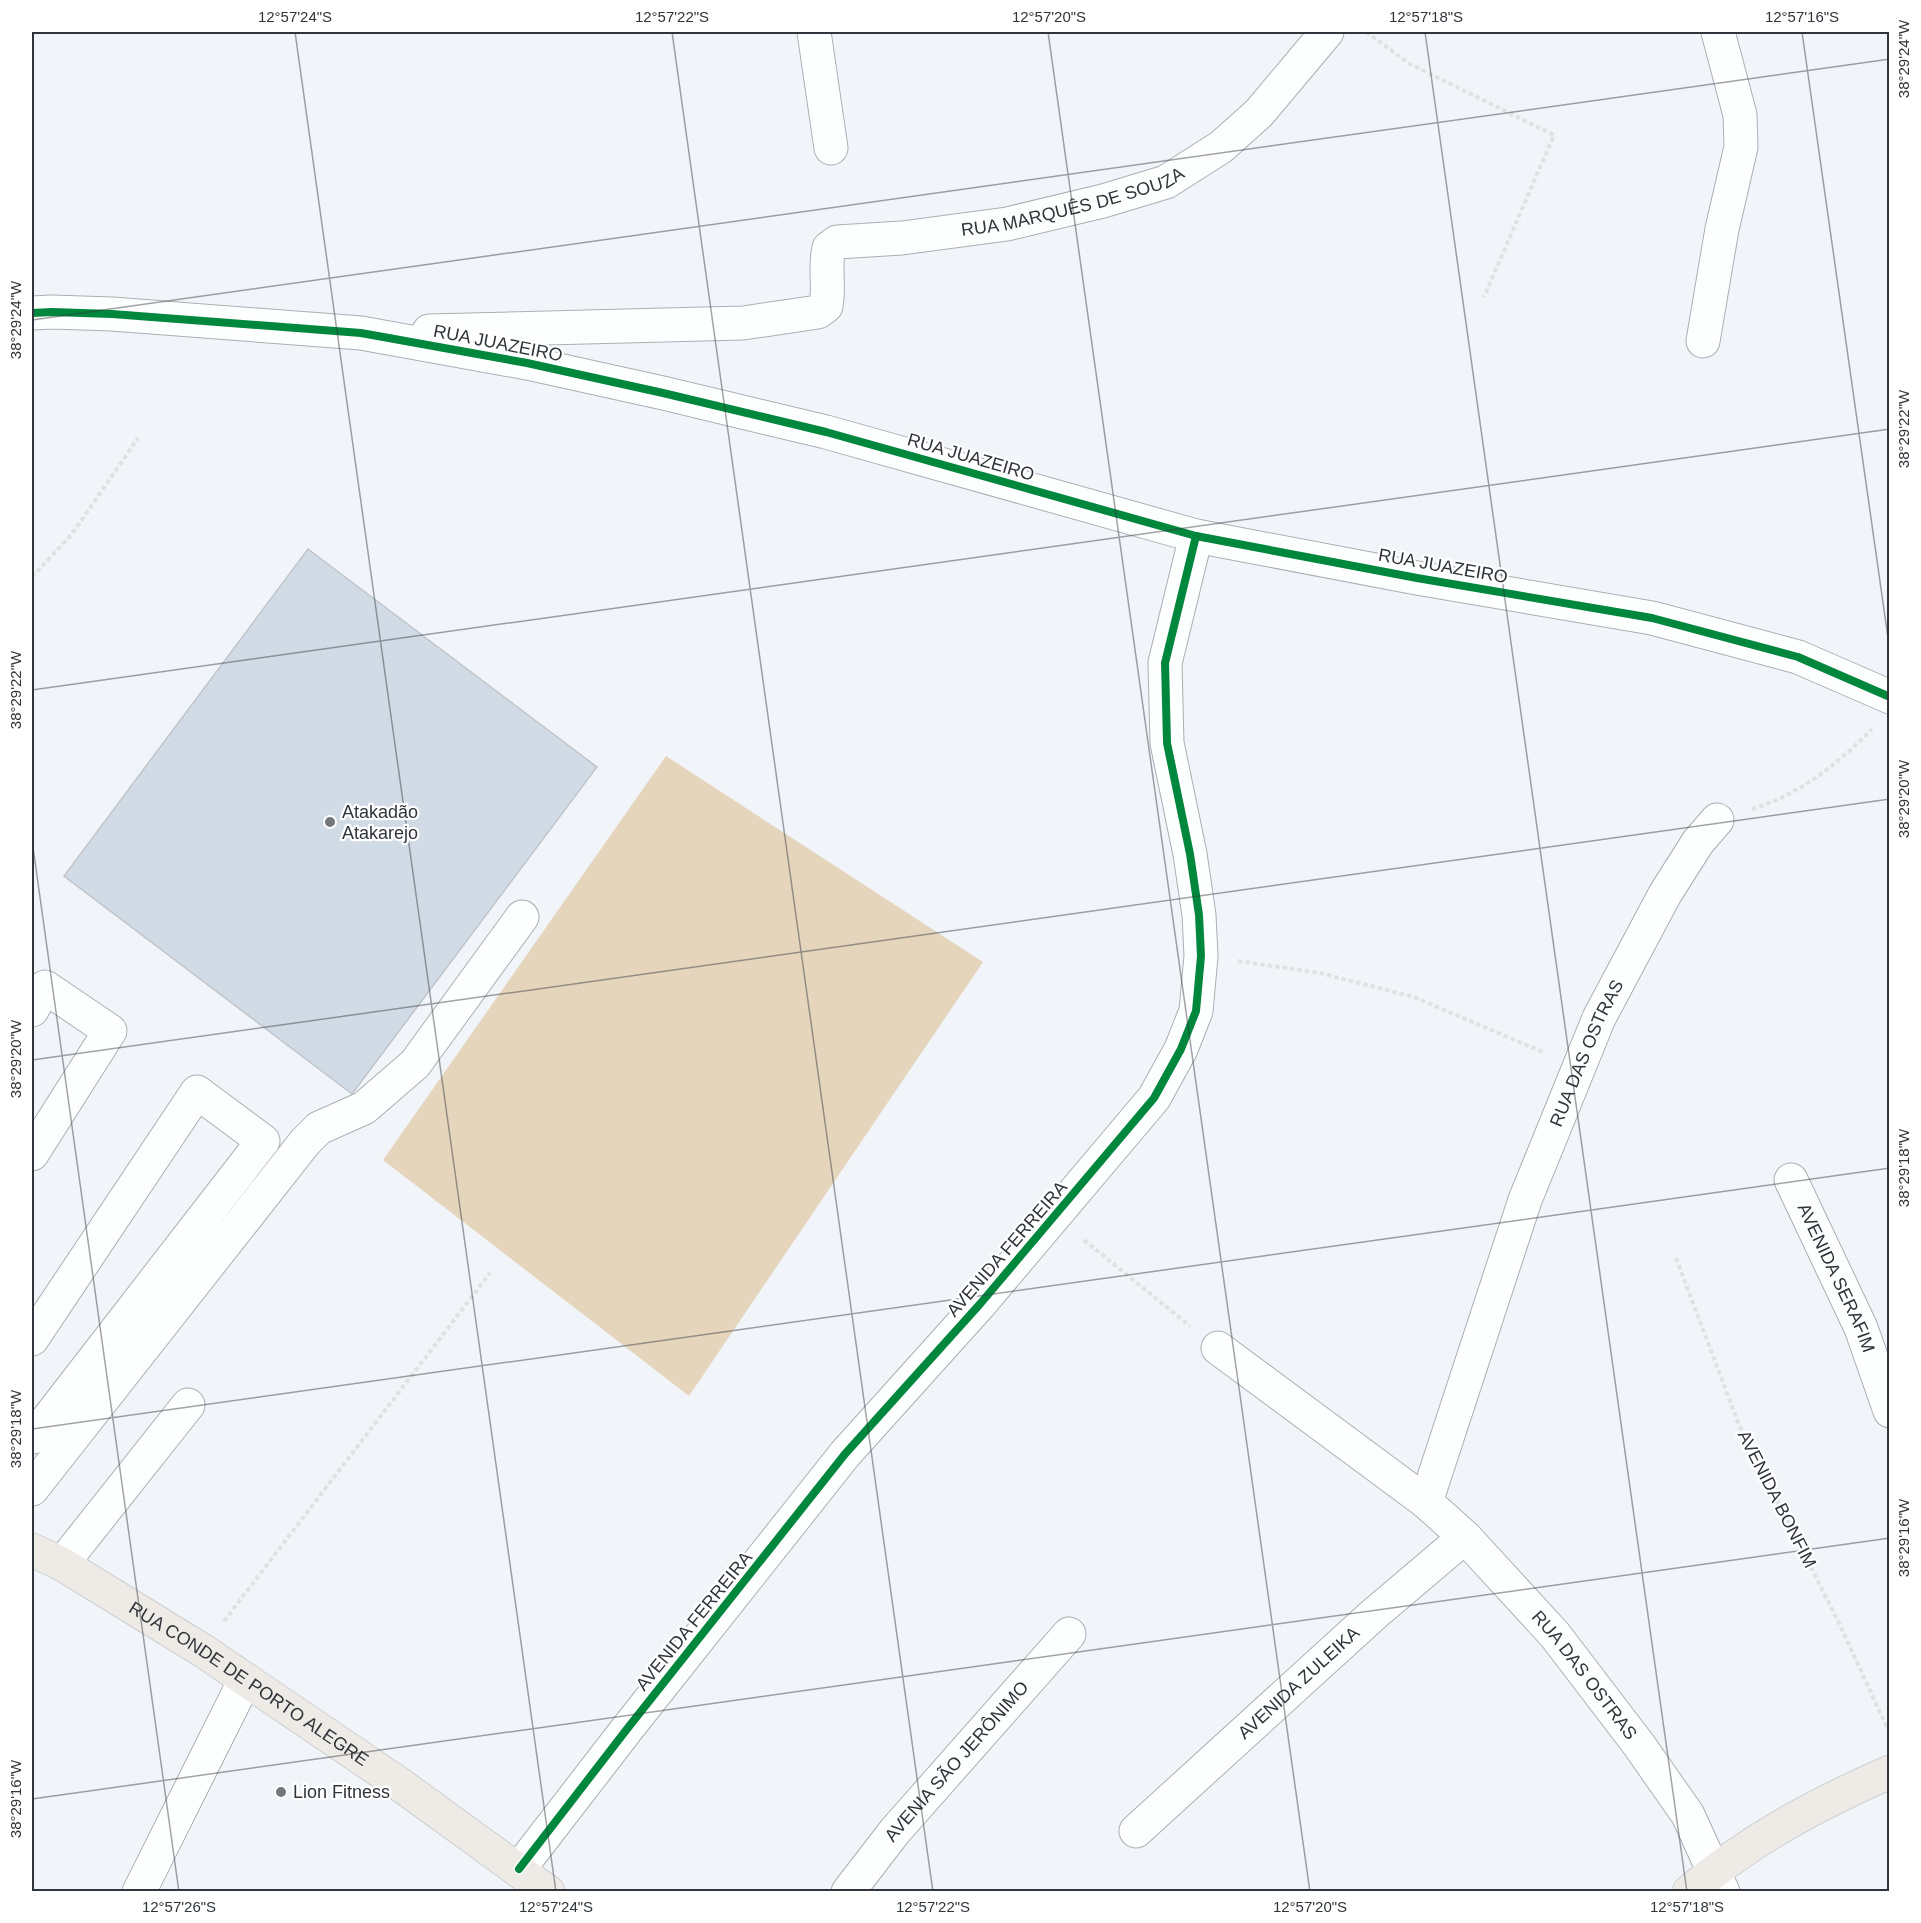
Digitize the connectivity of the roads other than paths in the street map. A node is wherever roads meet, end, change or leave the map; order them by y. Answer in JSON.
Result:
{"nodes":[{"id":1,"x":814,"y":32,"type":"edge"},
{"id":2,"x":1327,"y":32,"type":"edge"},
{"id":3,"x":1718,"y":32,"type":"edge"},
{"id":4,"x":831,"y":148,"type":"dead end"},
{"id":5,"x":818,"y":312,"type":"joint"},
{"id":6,"x":32,"y":313,"type":"edge"},
{"id":7,"x":361,"y":333,"type":"junction"},
{"id":8,"x":1703,"y":341,"type":"dead end"},
{"id":9,"x":1196,"y":536,"type":"junction"},
{"id":10,"x":1890,"y":698,"type":"edge"},
{"id":11,"x":1717,"y":820,"type":"road end"},
{"id":12,"x":522,"y":917,"type":"dead end"},
{"id":13,"x":32,"y":1010,"type":"edge"},
{"id":14,"x":32,"y":1154,"type":"edge"},
{"id":15,"x":1791,"y":1180,"type":"dead end"},
{"id":16,"x":32,"y":1339,"type":"edge"},
{"id":17,"x":1218,"y":1348,"type":"road end"},
{"id":18,"x":188,"y":1405,"type":"dead end"},
{"id":19,"x":1890,"y":1411,"type":"edge"},
{"id":20,"x":33,"y":1437,"type":"dead end"},
{"id":21,"x":32,"y":1489,"type":"edge"},
{"id":22,"x":1426,"y":1502,"type":"junction"},
{"id":23,"x":1465,"y":1537,"type":"junction"},
{"id":24,"x":32,"y":1550,"type":"edge"},
{"id":25,"x":62,"y":1564,"type":"junction"},
{"id":26,"x":1069,"y":1634,"type":"dead end"},
{"id":27,"x":245,"y":1680,"type":"junction"},
{"id":28,"x":1890,"y":1772,"type":"edge"},
{"id":29,"x":1136,"y":1831,"type":"dead end"},
{"id":30,"x":519,"y":1869,"type":"junction"},
{"id":31,"x":1718,"y":1881,"type":"edge"},
{"id":32,"x":139,"y":1892,"type":"edge"},
{"id":33,"x":548,"y":1892,"type":"edge"},
{"id":34,"x":848,"y":1892,"type":"edge"},
{"id":35,"x":1689,"y":1892,"type":"edge"}],
"edges":[{"from":1,"to":4,"type":"street"},
{"from":2,"to":5,"type":"street","name":"RUA MARQUÊS DE SOUZA"},
{"from":3,"to":8,"type":"street"},
{"from":5,"to":7,"type":"street","name":"RUA JUAZEIRO"},
{"from":6,"to":7,"type":"street","name":"RUA JUAZEIRO"},
{"from":7,"to":9,"type":"street","name":"RUA JUAZEIRO"},
{"from":9,"to":10,"type":"street","name":"RUA JUAZEIRO"},
{"from":9,"to":30,"type":"street","name":"AVENIDA FERREIRA"},
{"from":11,"to":22,"type":"street","name":"RUA DAS OSTRAS"},
{"from":12,"to":21,"type":"street"},
{"from":13,"to":14,"type":"street"},
{"from":15,"to":19,"type":"street","name":"AVENIDA SERAFIM"},
{"from":16,"to":20,"type":"street"},
{"from":17,"to":22,"type":"street","name":"RUA DAS OSTRAS"},
{"from":18,"to":25,"type":"street"},
{"from":22,"to":23,"type":"street","name":"RUA DAS OSTRAS"},
{"from":23,"to":29,"type":"street","name":"AVENIDA ZULEIKA"},
{"from":23,"to":31,"type":"street","name":"RUA DAS OSTRAS"},
{"from":24,"to":25,"type":"main road","name":"RUA CONDE DE PORTO ALEGRE"},
{"from":25,"to":27,"type":"main road","name":"RUA CONDE DE PORTO ALEGRE"},
{"from":26,"to":34,"type":"street","name":"AVENIA SÃO JERÔNIMO"},
{"from":27,"to":30,"type":"main road","name":"RUA CONDE DE PORTO ALEGRE"},
{"from":27,"to":32,"type":"street"},
{"from":28,"to":31,"type":"main road"},
{"from":30,"to":33,"type":"main road","name":"RUA CONDE DE PORTO ALEGRE"},
{"from":31,"to":35,"type":"main road"}]}
